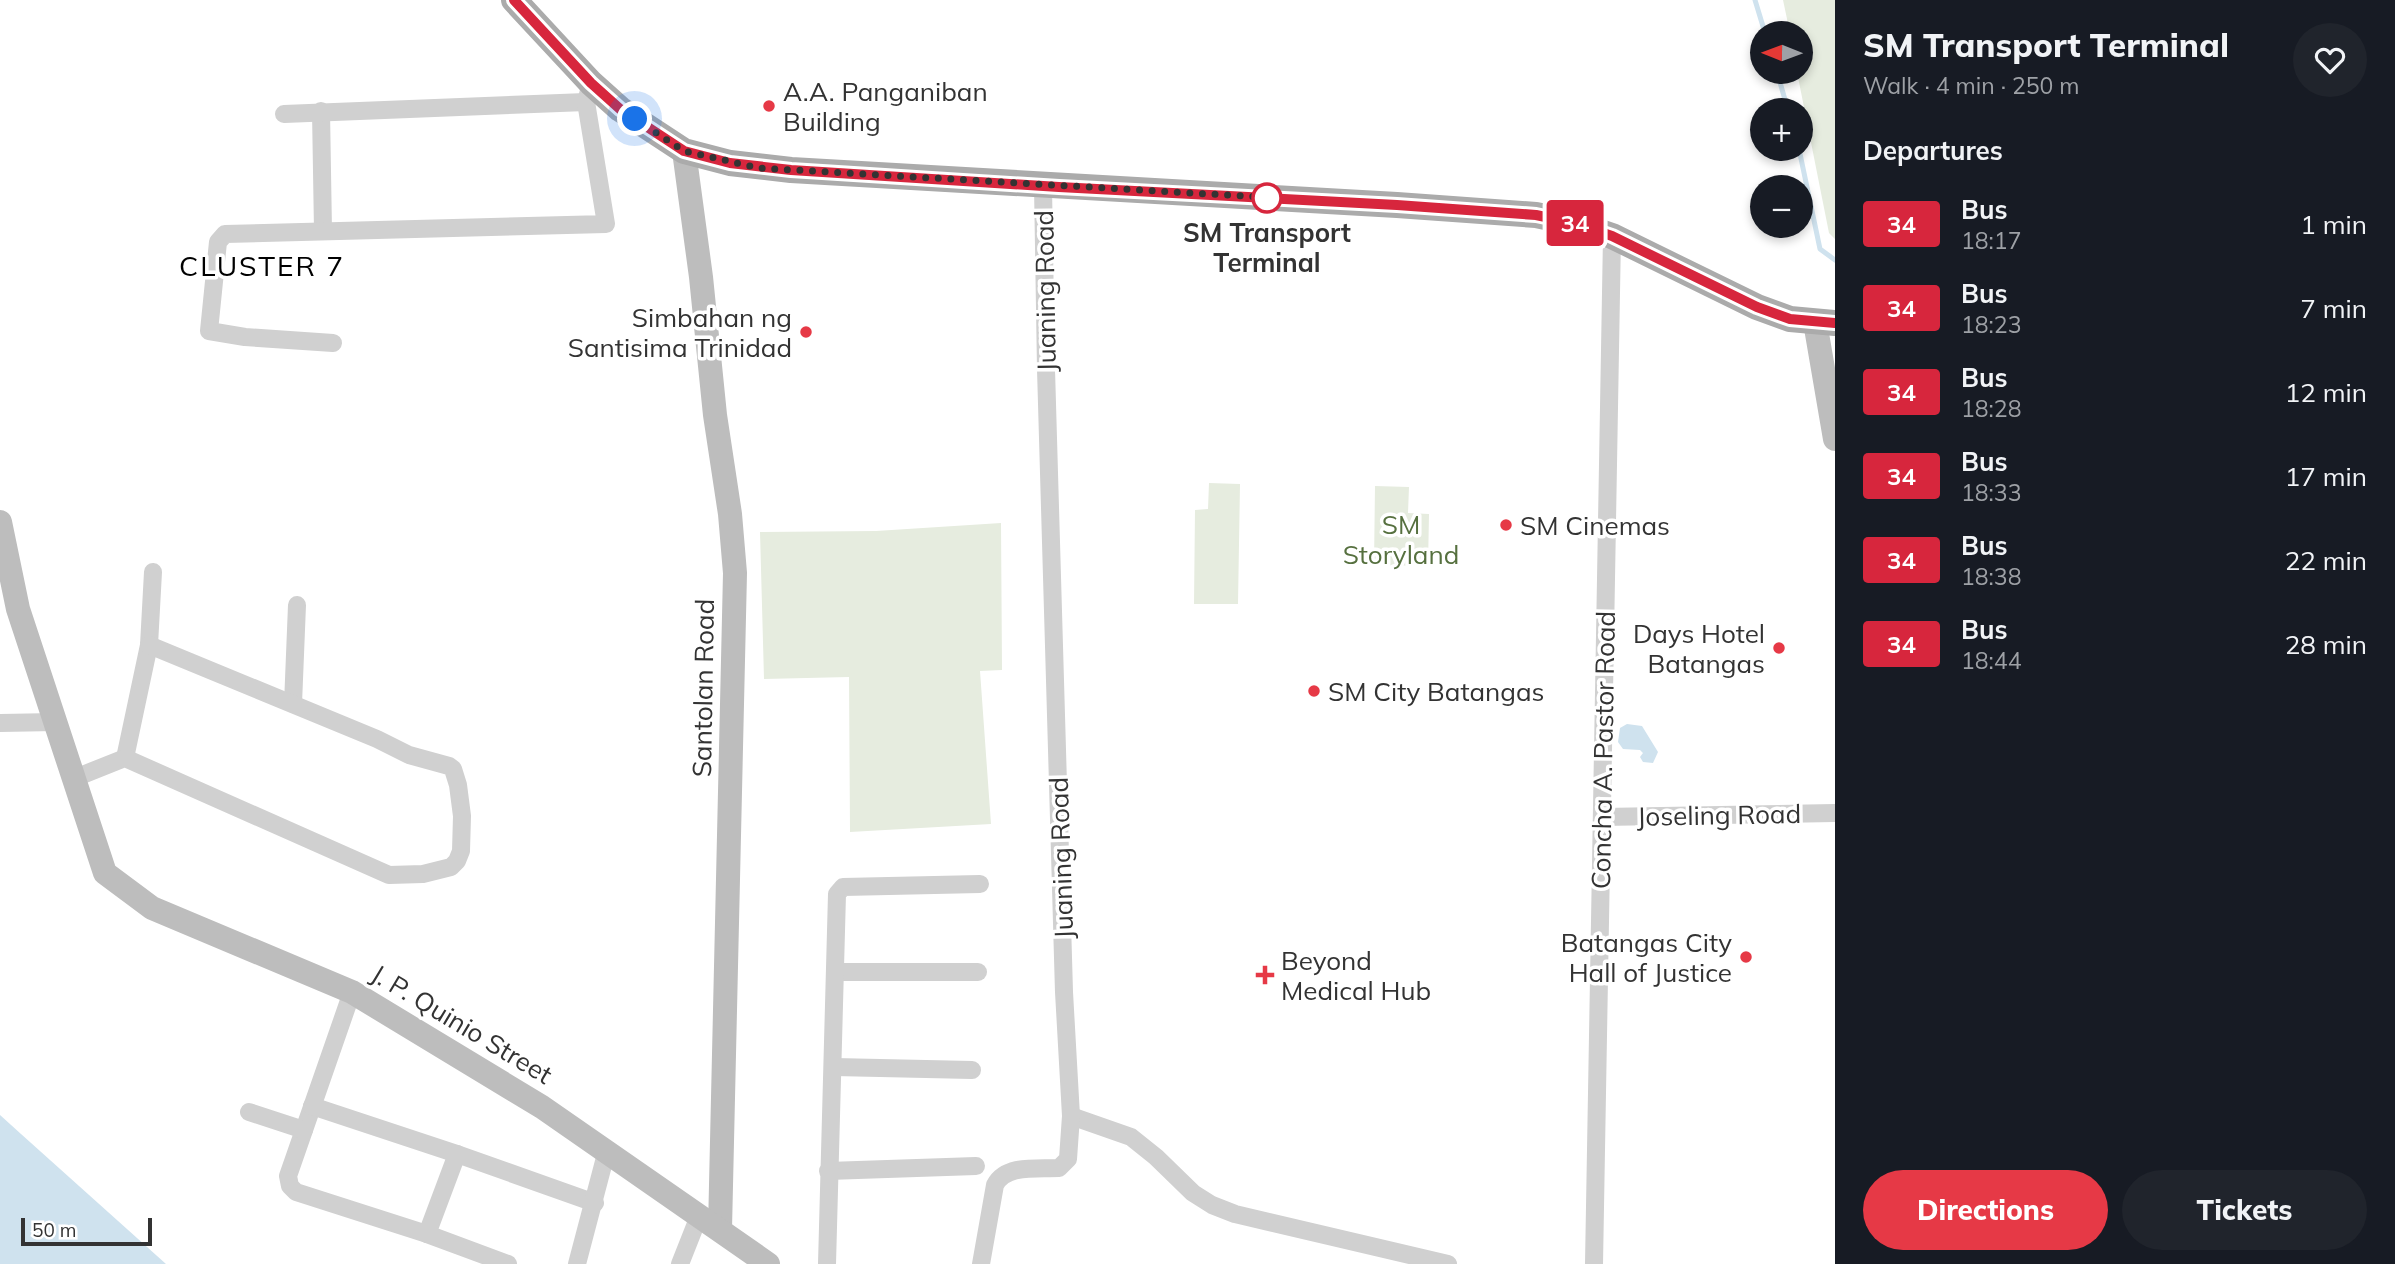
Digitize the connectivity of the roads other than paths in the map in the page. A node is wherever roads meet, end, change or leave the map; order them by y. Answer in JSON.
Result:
{"nodes":[{"id":1,"x":514,"y":0,"type":"edge"},
{"id":2,"x":588,"y":92,"type":"junction"},
{"id":3,"x":321,"y":111,"type":"junction"},
{"id":4,"x":284,"y":114,"type":"dead end"},
{"id":5,"x":684,"y":151,"type":"junction"},
{"id":6,"x":1043,"y":186,"type":"junction"},
{"id":7,"x":323,"y":231,"type":"junction"},
{"id":8,"x":1612,"y":236,"type":"junction"},
{"id":9,"x":1825,"y":323,"type":"edge"},
{"id":10,"x":333,"y":343,"type":"dead end"},
{"id":11,"x":1835,"y":439,"type":"edge"},
{"id":12,"x":0,"y":522,"type":"edge"},
{"id":13,"x":153,"y":572,"type":"dead end"},
{"id":14,"x":297,"y":605,"type":"dead end"},
{"id":15,"x":149,"y":645,"type":"junction"},
{"id":16,"x":293,"y":704,"type":"junction"},
{"id":17,"x":56,"y":722,"type":"junction"},
{"id":18,"x":0,"y":723,"type":"edge"},
{"id":19,"x":125,"y":758,"type":"junction"},
{"id":20,"x":75,"y":778,"type":"junction"},
{"id":21,"x":1835,"y":813,"type":"edge"},
{"id":22,"x":1602,"y":817,"type":"junction"},
{"id":23,"x":980,"y":884,"type":"dead end"},
{"id":24,"x":836,"y":972,"type":"junction"},
{"id":25,"x":978,"y":972,"type":"dead end"},
{"id":26,"x":352,"y":992,"type":"junction"},
{"id":27,"x":834,"y":1067,"type":"junction"},
{"id":28,"x":972,"y":1070,"type":"dead end"},
{"id":29,"x":312,"y":1106,"type":"junction"},
{"id":30,"x":249,"y":1112,"type":"dead end"},
{"id":31,"x":1071,"y":1116,"type":"junction"},
{"id":32,"x":304,"y":1130,"type":"junction"},
{"id":33,"x":607,"y":1150,"type":"junction"},
{"id":34,"x":457,"y":1154,"type":"junction"},
{"id":35,"x":976,"y":1166,"type":"dead end"},
{"id":36,"x":828,"y":1171,"type":"junction"},
{"id":37,"x":595,"y":1203,"type":"junction"},
{"id":38,"x":699,"y":1216,"type":"junction"},
{"id":39,"x":720,"y":1230,"type":"junction"},
{"id":40,"x":427,"y":1234,"type":"junction"},
{"id":41,"x":509,"y":1264,"type":"edge"},
{"id":42,"x":577,"y":1264,"type":"edge"},
{"id":43,"x":680,"y":1264,"type":"edge"},
{"id":44,"x":768,"y":1264,"type":"edge"},
{"id":45,"x":827,"y":1264,"type":"edge"},
{"id":46,"x":981,"y":1264,"type":"edge"},
{"id":47,"x":1448,"y":1264,"type":"edge"},
{"id":48,"x":1594,"y":1264,"type":"edge"}],
"edges":[{"from":1,"to":2,"type":"main road"},
{"from":2,"to":3,"type":"street"},
{"from":2,"to":5,"type":"main road"},
{"from":2,"to":7,"type":"street"},
{"from":3,"to":4,"type":"street"},
{"from":3,"to":7,"type":"street"},
{"from":5,"to":6,"type":"main road"},
{"from":5,"to":39,"type":"street","name":"Santolan Road"},
{"from":6,"to":8,"type":"main road"},
{"from":6,"to":31,"type":"street","name":"Juaning Road"},
{"from":7,"to":10,"type":"street"},
{"from":8,"to":9,"type":"main road"},
{"from":8,"to":22,"type":"street","name":"Concha A. Pastor Road"},
{"from":9,"to":11,"type":"street"},
{"from":12,"to":17,"type":"street"},
{"from":13,"to":15,"type":"street"},
{"from":14,"to":16,"type":"street"},
{"from":15,"to":16,"type":"street"},
{"from":15,"to":19,"type":"street"},
{"from":16,"to":19,"type":"street"},
{"from":17,"to":18,"type":"street"},
{"from":17,"to":20,"type":"street"},
{"from":19,"to":20,"type":"street"},
{"from":20,"to":26,"type":"street","name":"J. P. Quinio Street"},
{"from":21,"to":22,"type":"street","name":"Joseling Road"},
{"from":22,"to":48,"type":"street","name":"Concha A. Pastor Road"},
{"from":23,"to":24,"type":"street"},
{"from":24,"to":25,"type":"street"},
{"from":24,"to":27,"type":"street"},
{"from":26,"to":29,"type":"street"},
{"from":26,"to":33,"type":"street","name":"J. P. Quinio Street"},
{"from":27,"to":28,"type":"street"},
{"from":27,"to":36,"type":"street"},
{"from":29,"to":32,"type":"street"},
{"from":29,"to":34,"type":"street"},
{"from":30,"to":32,"type":"street"},
{"from":31,"to":46,"type":"street","name":"Juaning Road"},
{"from":31,"to":47,"type":"street"},
{"from":32,"to":40,"type":"street"},
{"from":33,"to":37,"type":"street"},
{"from":33,"to":38,"type":"street","name":"J. P. Quinio Street"},
{"from":34,"to":37,"type":"street"},
{"from":34,"to":40,"type":"street"},
{"from":35,"to":36,"type":"street"},
{"from":36,"to":45,"type":"street"},
{"from":37,"to":42,"type":"street"},
{"from":38,"to":39,"type":"street","name":"J. P. Quinio Street"},
{"from":38,"to":43,"type":"street"},
{"from":39,"to":44,"type":"street","name":"J. P. Quinio Street"},
{"from":40,"to":41,"type":"street"}]}
